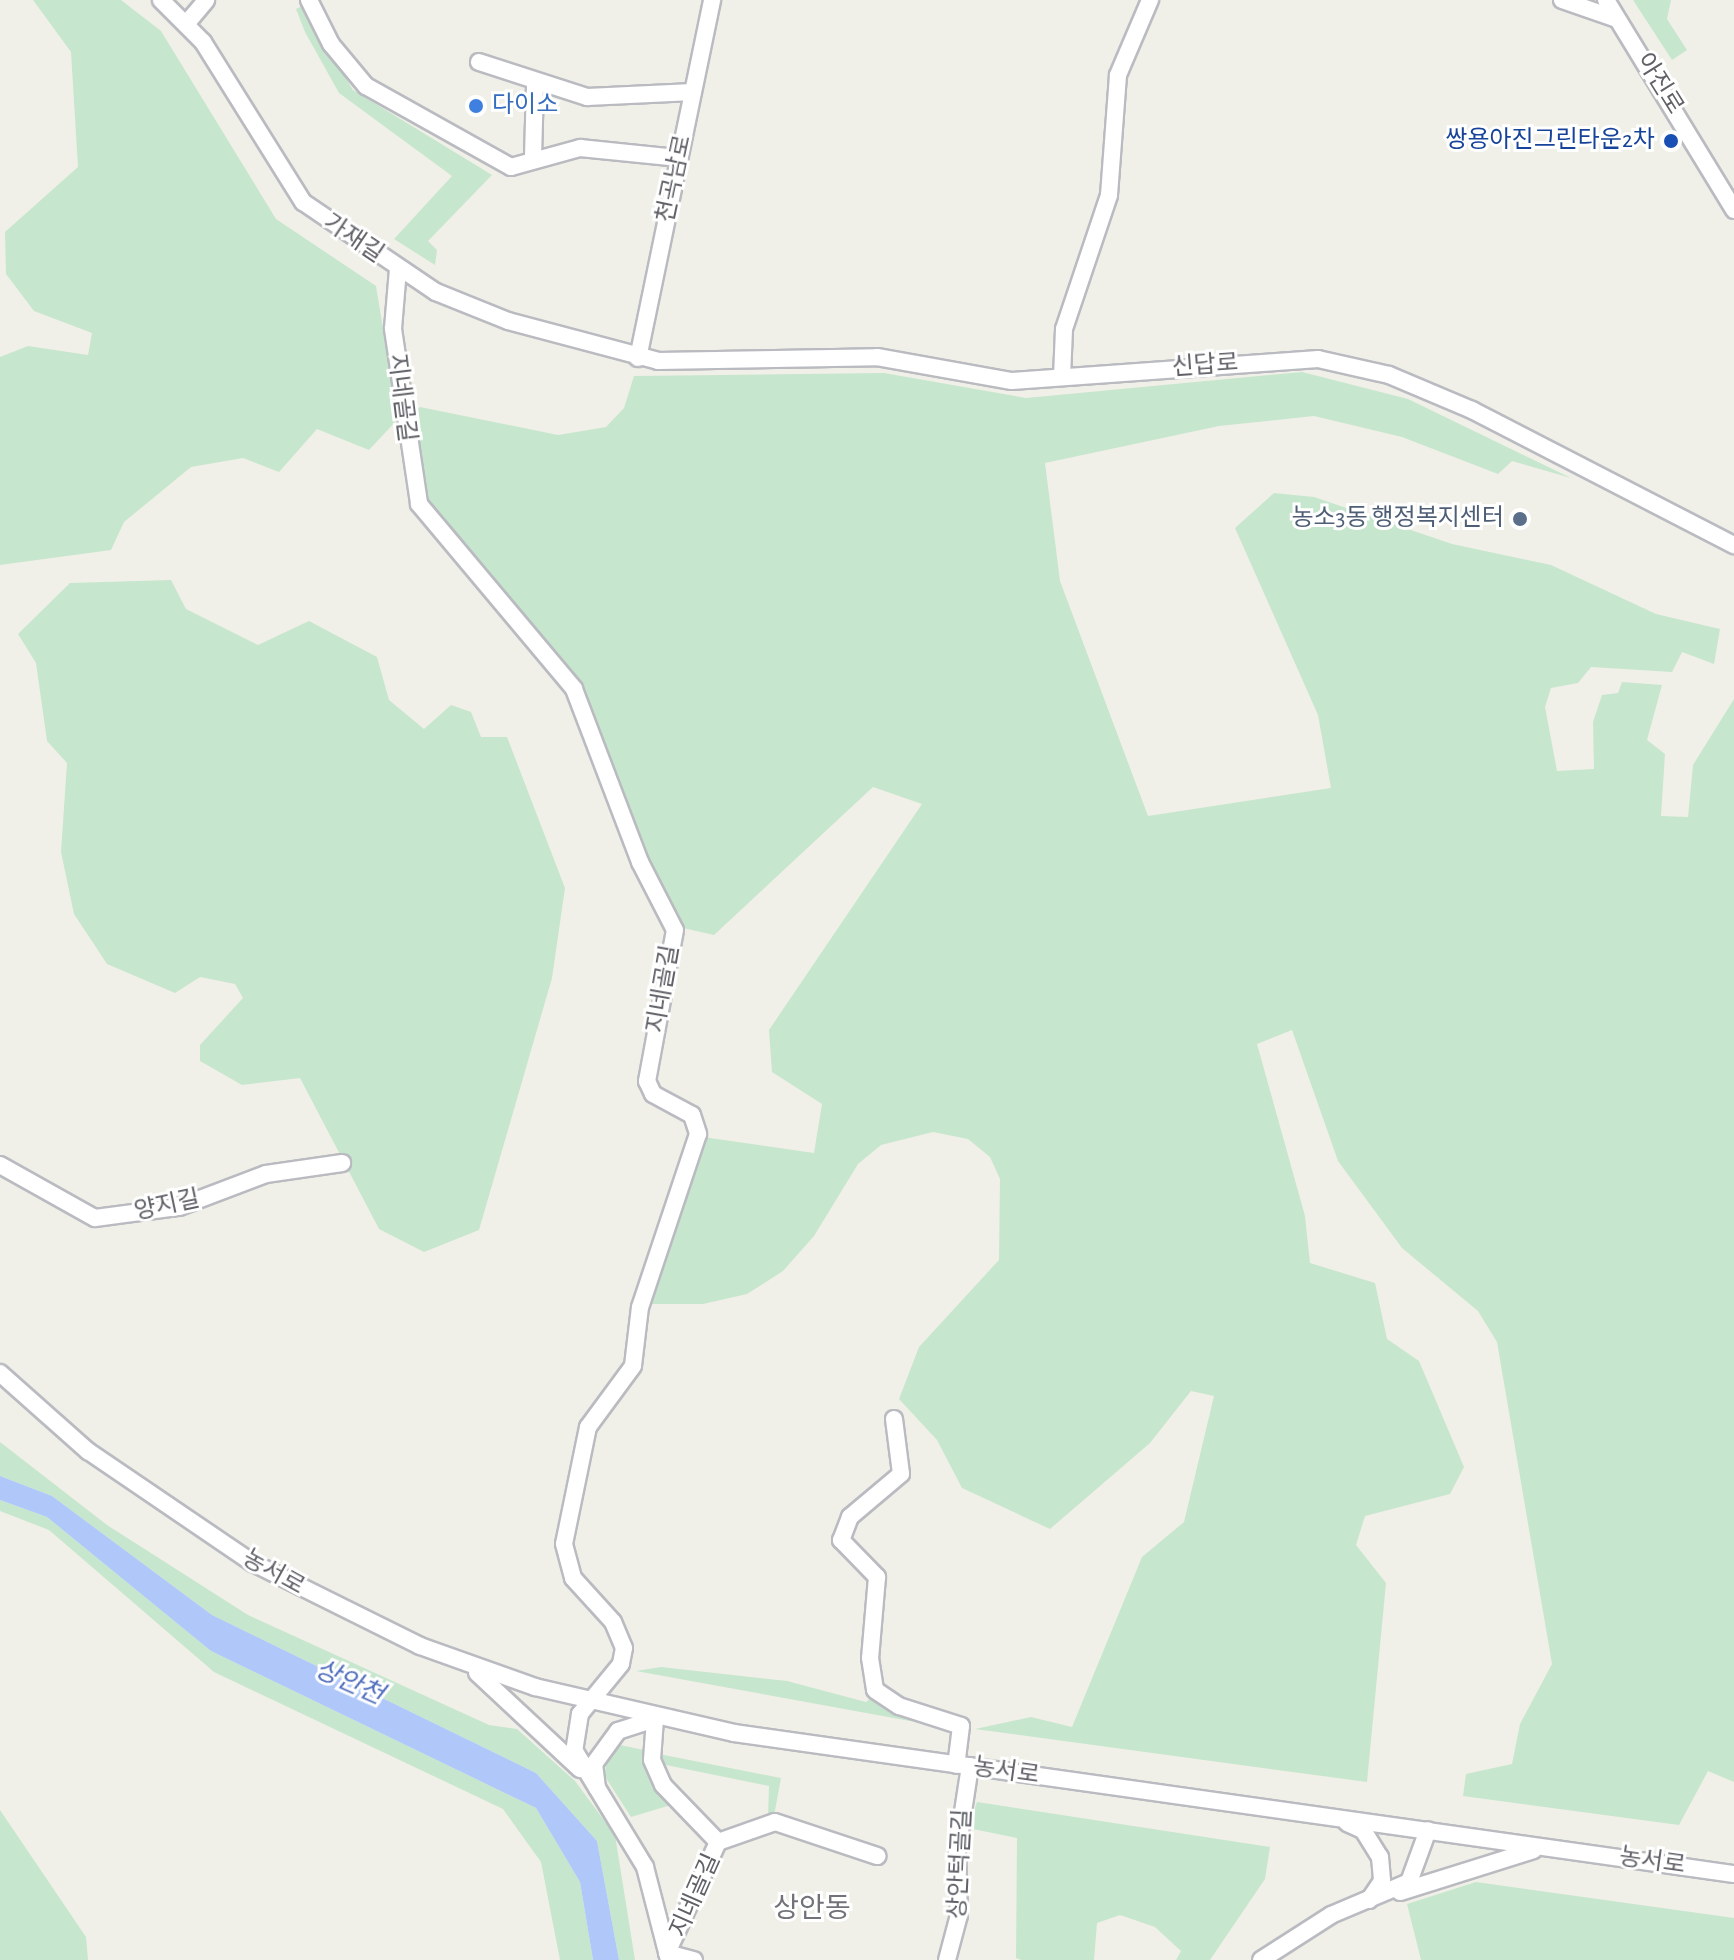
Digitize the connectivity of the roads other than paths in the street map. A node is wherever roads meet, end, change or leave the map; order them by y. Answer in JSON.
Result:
{"nodes":[{"id":1,"x":161,"y":0,"type":"edge"},
{"id":2,"x":206,"y":0,"type":"edge"},
{"id":3,"x":309,"y":0,"type":"edge"},
{"id":4,"x":712,"y":0,"type":"edge"},
{"id":5,"x":1150,"y":0,"type":"edge"},
{"id":6,"x":1562,"y":0,"type":"edge"},
{"id":7,"x":1606,"y":0,"type":"edge"},
{"id":8,"x":1620,"y":21,"type":"junction"},
{"id":9,"x":187,"y":23,"type":"junction"},
{"id":10,"x":479,"y":62,"type":"dead end"},
{"id":11,"x":535,"y":85,"type":"junction"},
{"id":12,"x":693,"y":92,"type":"junction"},
{"id":13,"x":533,"y":157,"type":"junction"},
{"id":14,"x":679,"y":158,"type":"junction"},
{"id":15,"x":1734,"y":210,"type":"edge"},
{"id":16,"x":398,"y":269,"type":"junction"},
{"id":17,"x":638,"y":358,"type":"junction"},
{"id":18,"x":1062,"y":377,"type":"junction"},
{"id":19,"x":1734,"y":545,"type":"edge"},
{"id":20,"x":342,"y":1163,"type":"dead end"},
{"id":21,"x":0,"y":1165,"type":"edge"},
{"id":22,"x":0,"y":1373,"type":"edge"},
{"id":23,"x":894,"y":1419,"type":"dead end"},
{"id":24,"x":459,"y":1662,"type":"junction"},
{"id":25,"x":586,"y":1701,"type":"junction"},
{"id":26,"x":655,"y":1719,"type":"junction"},
{"id":27,"x":963,"y":1766,"type":"junction"},
{"id":28,"x":587,"y":1777,"type":"junction"},
{"id":29,"x":600,"y":1793,"type":"junction"},
{"id":30,"x":1333,"y":1817,"type":"junction"},
{"id":31,"x":1428,"y":1830,"type":"junction"},
{"id":32,"x":718,"y":1842,"type":"junction"},
{"id":33,"x":1566,"y":1850,"type":"junction"},
{"id":34,"x":877,"y":1856,"type":"dead end"},
{"id":35,"x":1734,"y":1874,"type":"edge"},
{"id":36,"x":1368,"y":1901,"type":"junction"},
{"id":37,"x":668,"y":1957,"type":"edge"},
{"id":38,"x":694,"y":1960,"type":"edge"},
{"id":39,"x":947,"y":1960,"type":"edge"},
{"id":40,"x":1261,"y":1960,"type":"edge"}],
"edges":[{"from":1,"to":9,"type":"street","name":"가재길"},
{"from":2,"to":9,"type":"street"},
{"from":3,"to":13,"type":"street"},
{"from":4,"to":12,"type":"street","name":"천곡남로"},
{"from":5,"to":18,"type":"street"},
{"from":6,"to":8,"type":"street"},
{"from":7,"to":8,"type":"street","name":"아진로"},
{"from":8,"to":15,"type":"street","name":"아진로"},
{"from":9,"to":16,"type":"street","name":"가재길"},
{"from":10,"to":11,"type":"street"},
{"from":11,"to":12,"type":"street"},
{"from":11,"to":13,"type":"street"},
{"from":12,"to":14,"type":"street","name":"천곡남로"},
{"from":13,"to":14,"type":"street"},
{"from":14,"to":17,"type":"street","name":"천곡남로"},
{"from":16,"to":17,"type":"street","name":"가재길"},
{"from":16,"to":25,"type":"street","name":"지네골길"},
{"from":17,"to":18,"type":"street","name":"신답로"},
{"from":18,"to":19,"type":"street","name":"신답로"},
{"from":20,"to":21,"type":"street","name":"양지길"},
{"from":22,"to":24,"type":"street","name":"농서로"},
{"from":23,"to":27,"type":"street","name":"상안턱골길"},
{"from":24,"to":25,"type":"street","name":"농서로"},
{"from":24,"to":28,"type":"street"},
{"from":25,"to":26,"type":"street","name":"농서로"},
{"from":25,"to":28,"type":"street"},
{"from":26,"to":27,"type":"street","name":"농서로"},
{"from":26,"to":29,"type":"street"},
{"from":26,"to":32,"type":"street","name":"지네골길"},
{"from":27,"to":30,"type":"street","name":"농서로"},
{"from":27,"to":39,"type":"street","name":"상안턱골길"},
{"from":28,"to":29,"type":"street"},
{"from":29,"to":37,"type":"street"},
{"from":30,"to":31,"type":"street","name":"농서로"},
{"from":30,"to":36,"type":"street"},
{"from":31,"to":33,"type":"street","name":"농서로"},
{"from":31,"to":36,"type":"street"},
{"from":32,"to":34,"type":"street"},
{"from":32,"to":37,"type":"street","name":"지네골길"},
{"from":33,"to":35,"type":"street","name":"농서로"},
{"from":33,"to":36,"type":"street"},
{"from":36,"to":40,"type":"street"},
{"from":37,"to":38,"type":"street"}]}
